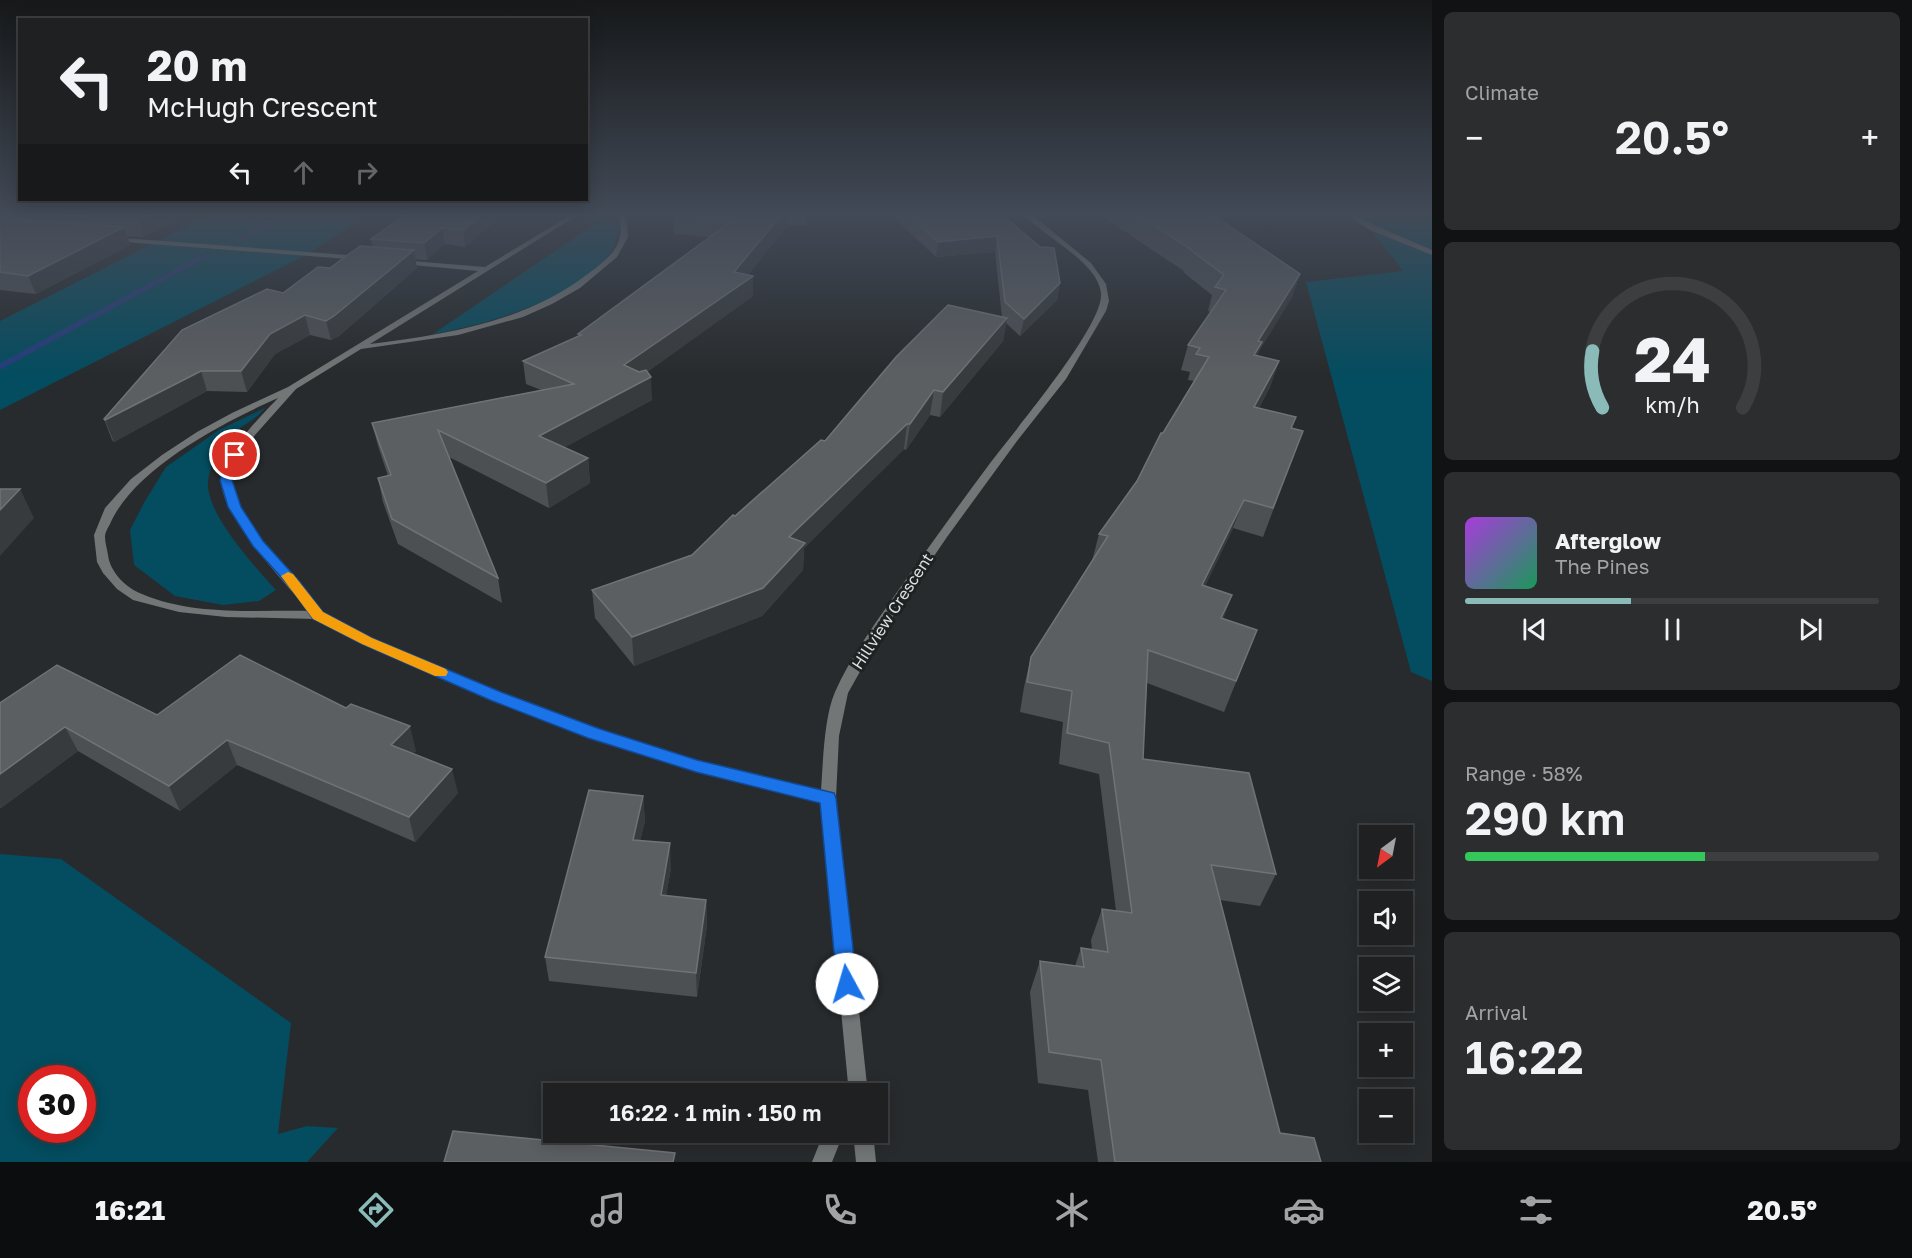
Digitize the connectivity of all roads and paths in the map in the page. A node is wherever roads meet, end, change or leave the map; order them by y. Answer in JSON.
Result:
{"nodes":[{"id":1,"x":465,"y":267,"type":"edge"},
{"id":2,"x":489,"y":267,"type":"edge"},
{"id":3,"x":601,"y":267,"type":"edge"},
{"id":4,"x":1089,"y":267,"type":"edge"},
{"id":5,"x":486,"y":269,"type":"junction"},
{"id":6,"x":358,"y":348,"type":"junction"},
{"id":7,"x":293,"y":387,"type":"junction"},
{"id":8,"x":318,"y":615,"type":"junction"},
{"id":9,"x":828,"y":798,"type":"junction"},
{"id":10,"x":856,"y":1083,"type":"edge"},
{"id":11,"x":830,"y":1143,"type":"edge"},
{"id":12,"x":864,"y":1143,"type":"edge"},
{"id":13,"x":822,"y":1162,"type":"edge"},
{"id":14,"x":866,"y":1162,"type":"edge"}],
"edges":[{"from":1,"to":5,"type":"street"},
{"from":2,"to":5,"type":"street"},
{"from":3,"to":6,"type":"street"},
{"from":4,"to":9,"type":"street","name":"Hillview Crescent"},
{"from":5,"to":6,"type":"street"},
{"from":6,"to":7,"type":"street"},
{"from":7,"to":8,"type":"street"},
{"from":7,"to":8,"type":"street"},
{"from":8,"to":9,"type":"street"},
{"from":9,"to":10,"type":"street","name":"Hillview Crescent"},
{"from":11,"to":13,"type":"street"},
{"from":12,"to":14,"type":"street"}]}
